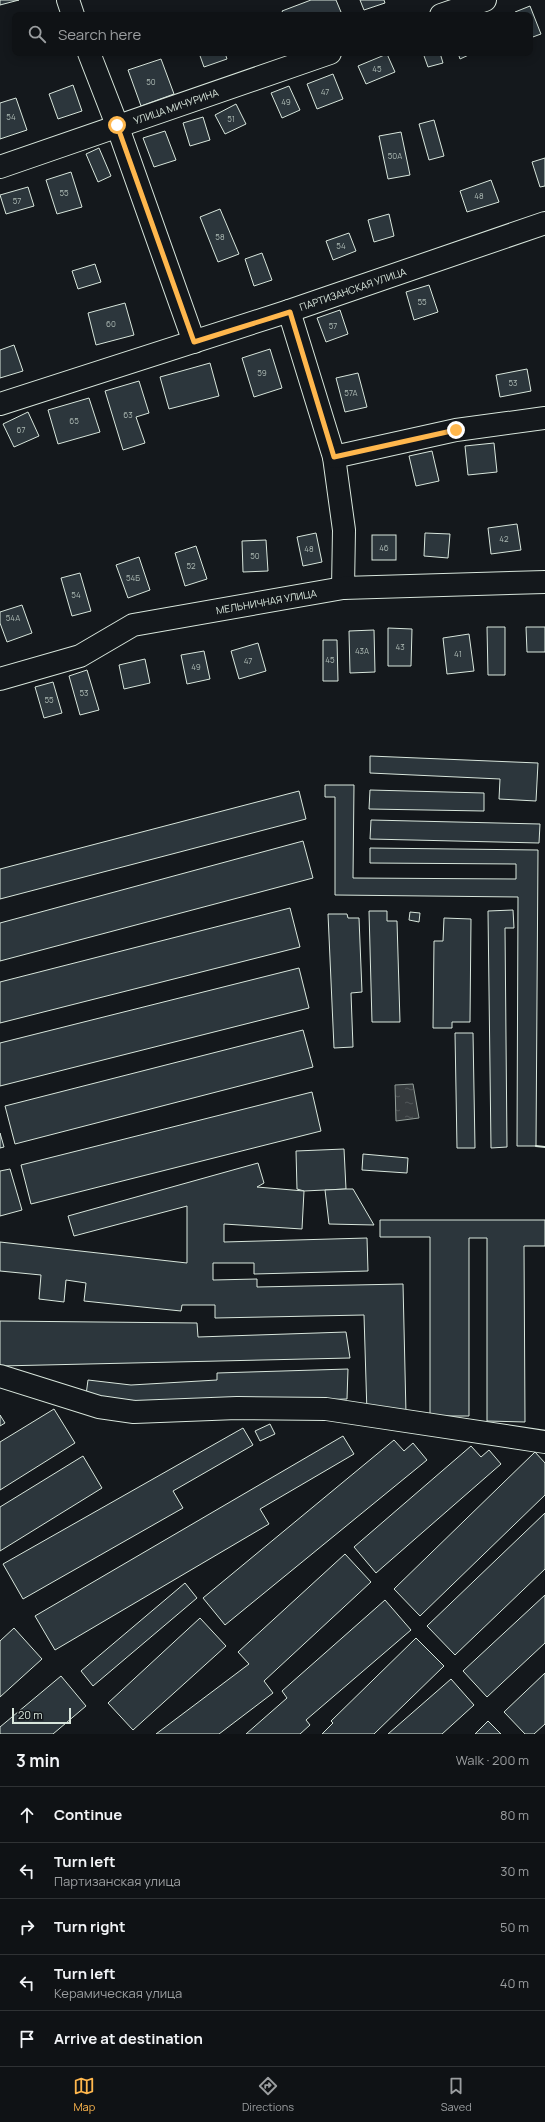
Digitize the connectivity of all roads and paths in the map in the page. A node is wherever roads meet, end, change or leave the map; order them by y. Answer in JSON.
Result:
{"nodes":[{"id":1,"x":68,"y":0,"type":"edge"},
{"id":2,"x":485,"y":0,"type":"edge"},
{"id":3,"x":73,"y":12,"type":"edge"},
{"id":4,"x":450,"y":12,"type":"edge"},
{"id":5,"x":90,"y":56,"type":"edge"},
{"id":6,"x":321,"y":56,"type":"edge"},
{"id":7,"x":117,"y":125,"type":"junction"},
{"id":8,"x":0,"y":167,"type":"edge"},
{"id":9,"x":545,"y":223,"type":"edge"},
{"id":10,"x":290,"y":312,"type":"junction"},
{"id":11,"x":194,"y":342,"type":"junction"},
{"id":12,"x":0,"y":404,"type":"edge"},
{"id":13,"x":545,"y":418,"type":"edge"},
{"id":14,"x":334,"y":457,"type":"junction"},
{"id":15,"x":545,"y":582,"type":"edge"},
{"id":16,"x":343,"y":588,"type":"junction"},
{"id":17,"x":0,"y":679,"type":"edge"},
{"id":18,"x":0,"y":1376,"type":"edge"},
{"id":19,"x":545,"y":1442,"type":"edge"}],
"edges":[{"from":1,"to":3,"type":"street"},
{"from":2,"to":4,"type":"street"},
{"from":5,"to":7,"type":"street"},
{"from":6,"to":7,"type":"street","name":"УЛИЦА МИЧУРИНА"},
{"from":7,"to":8,"type":"street","name":"УЛИЦА МИЧУРИНА"},
{"from":7,"to":11,"type":"street"},
{"from":9,"to":10,"type":"street","name":"ПАРТИЗАНСКАЯ УЛИЦА"},
{"from":10,"to":11,"type":"street","name":"ПАРТИЗАНСКАЯ УЛИЦА"},
{"from":10,"to":14,"type":"street"},
{"from":11,"to":12,"type":"street","name":"ПАРТИЗАНСКАЯ УЛИЦА"},
{"from":13,"to":14,"type":"street"},
{"from":14,"to":16,"type":"street"},
{"from":15,"to":16,"type":"street","name":"МЕЛЬНИЧНАЯ УЛИЦА"},
{"from":16,"to":17,"type":"street","name":"МЕЛЬНИЧНАЯ УЛИЦА"},
{"from":18,"to":19,"type":"street"}]}
